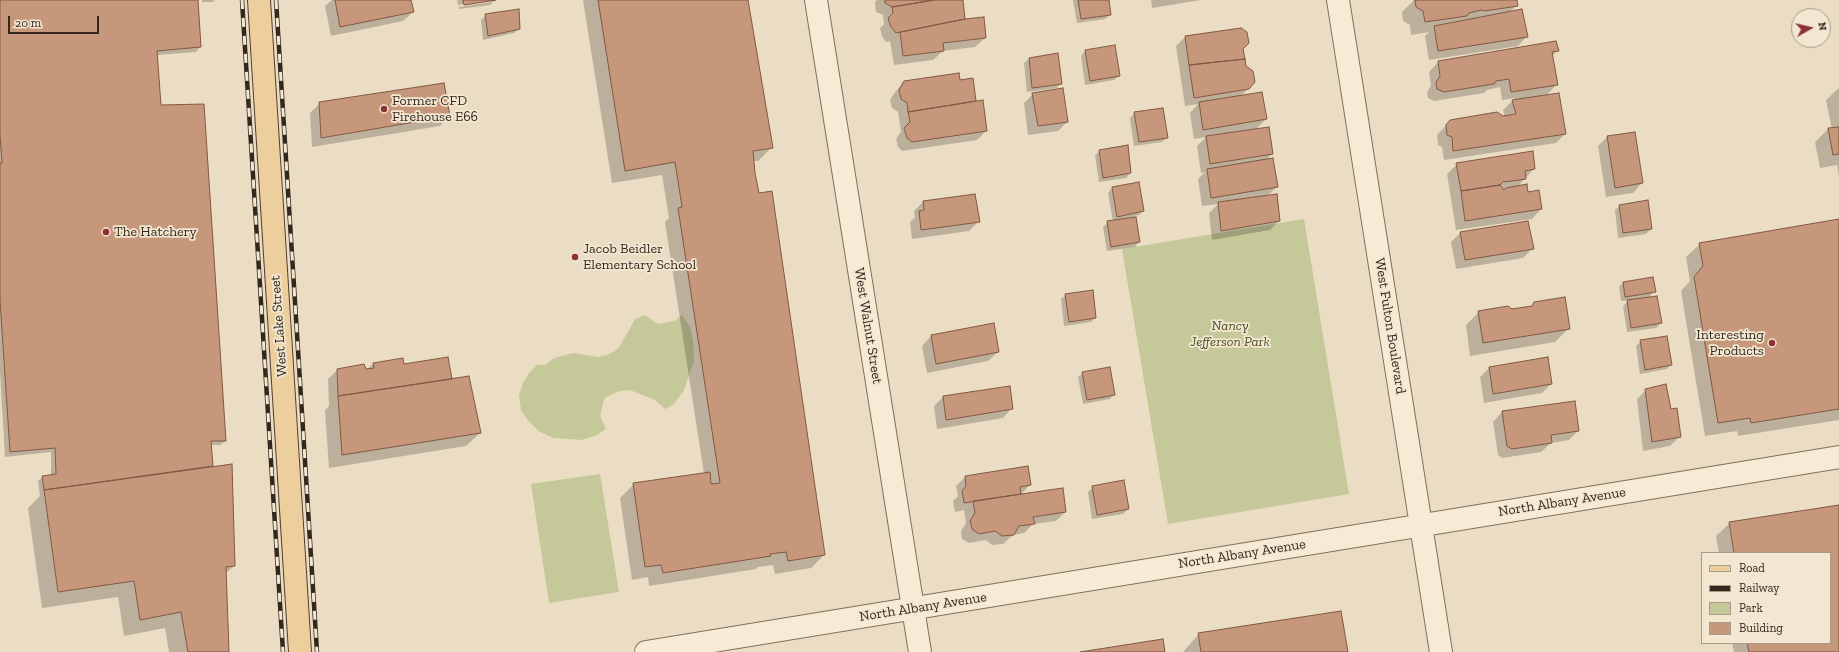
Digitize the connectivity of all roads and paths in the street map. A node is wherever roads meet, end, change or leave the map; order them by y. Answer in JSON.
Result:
{"nodes":[{"id":1,"x":259,"y":0,"type":"edge"},
{"id":2,"x":816,"y":0,"type":"edge"},
{"id":3,"x":1338,"y":0,"type":"edge"},
{"id":4,"x":1839,"y":457,"type":"edge"},
{"id":5,"x":1421,"y":525,"type":"junction"},
{"id":6,"x":913,"y":608,"type":"junction"},
{"id":7,"x":300,"y":652,"type":"edge"},
{"id":8,"x":646,"y":652,"type":"edge"},
{"id":9,"x":920,"y":652,"type":"edge"},
{"id":10,"x":1441,"y":652,"type":"edge"}],
"edges":[{"from":1,"to":7,"type":"main road","name":"West Lake Street"},
{"from":2,"to":6,"type":"street","name":"West Walnut Street"},
{"from":3,"to":5,"type":"street","name":"West Fulton Boulevard"},
{"from":4,"to":5,"type":"street","name":"North Albany Avenue"},
{"from":5,"to":6,"type":"street","name":"North Albany Avenue"},
{"from":5,"to":10,"type":"street","name":"West Fulton Boulevard"},
{"from":6,"to":8,"type":"street","name":"North Albany Avenue"},
{"from":6,"to":9,"type":"street","name":"West Walnut Street"}]}
